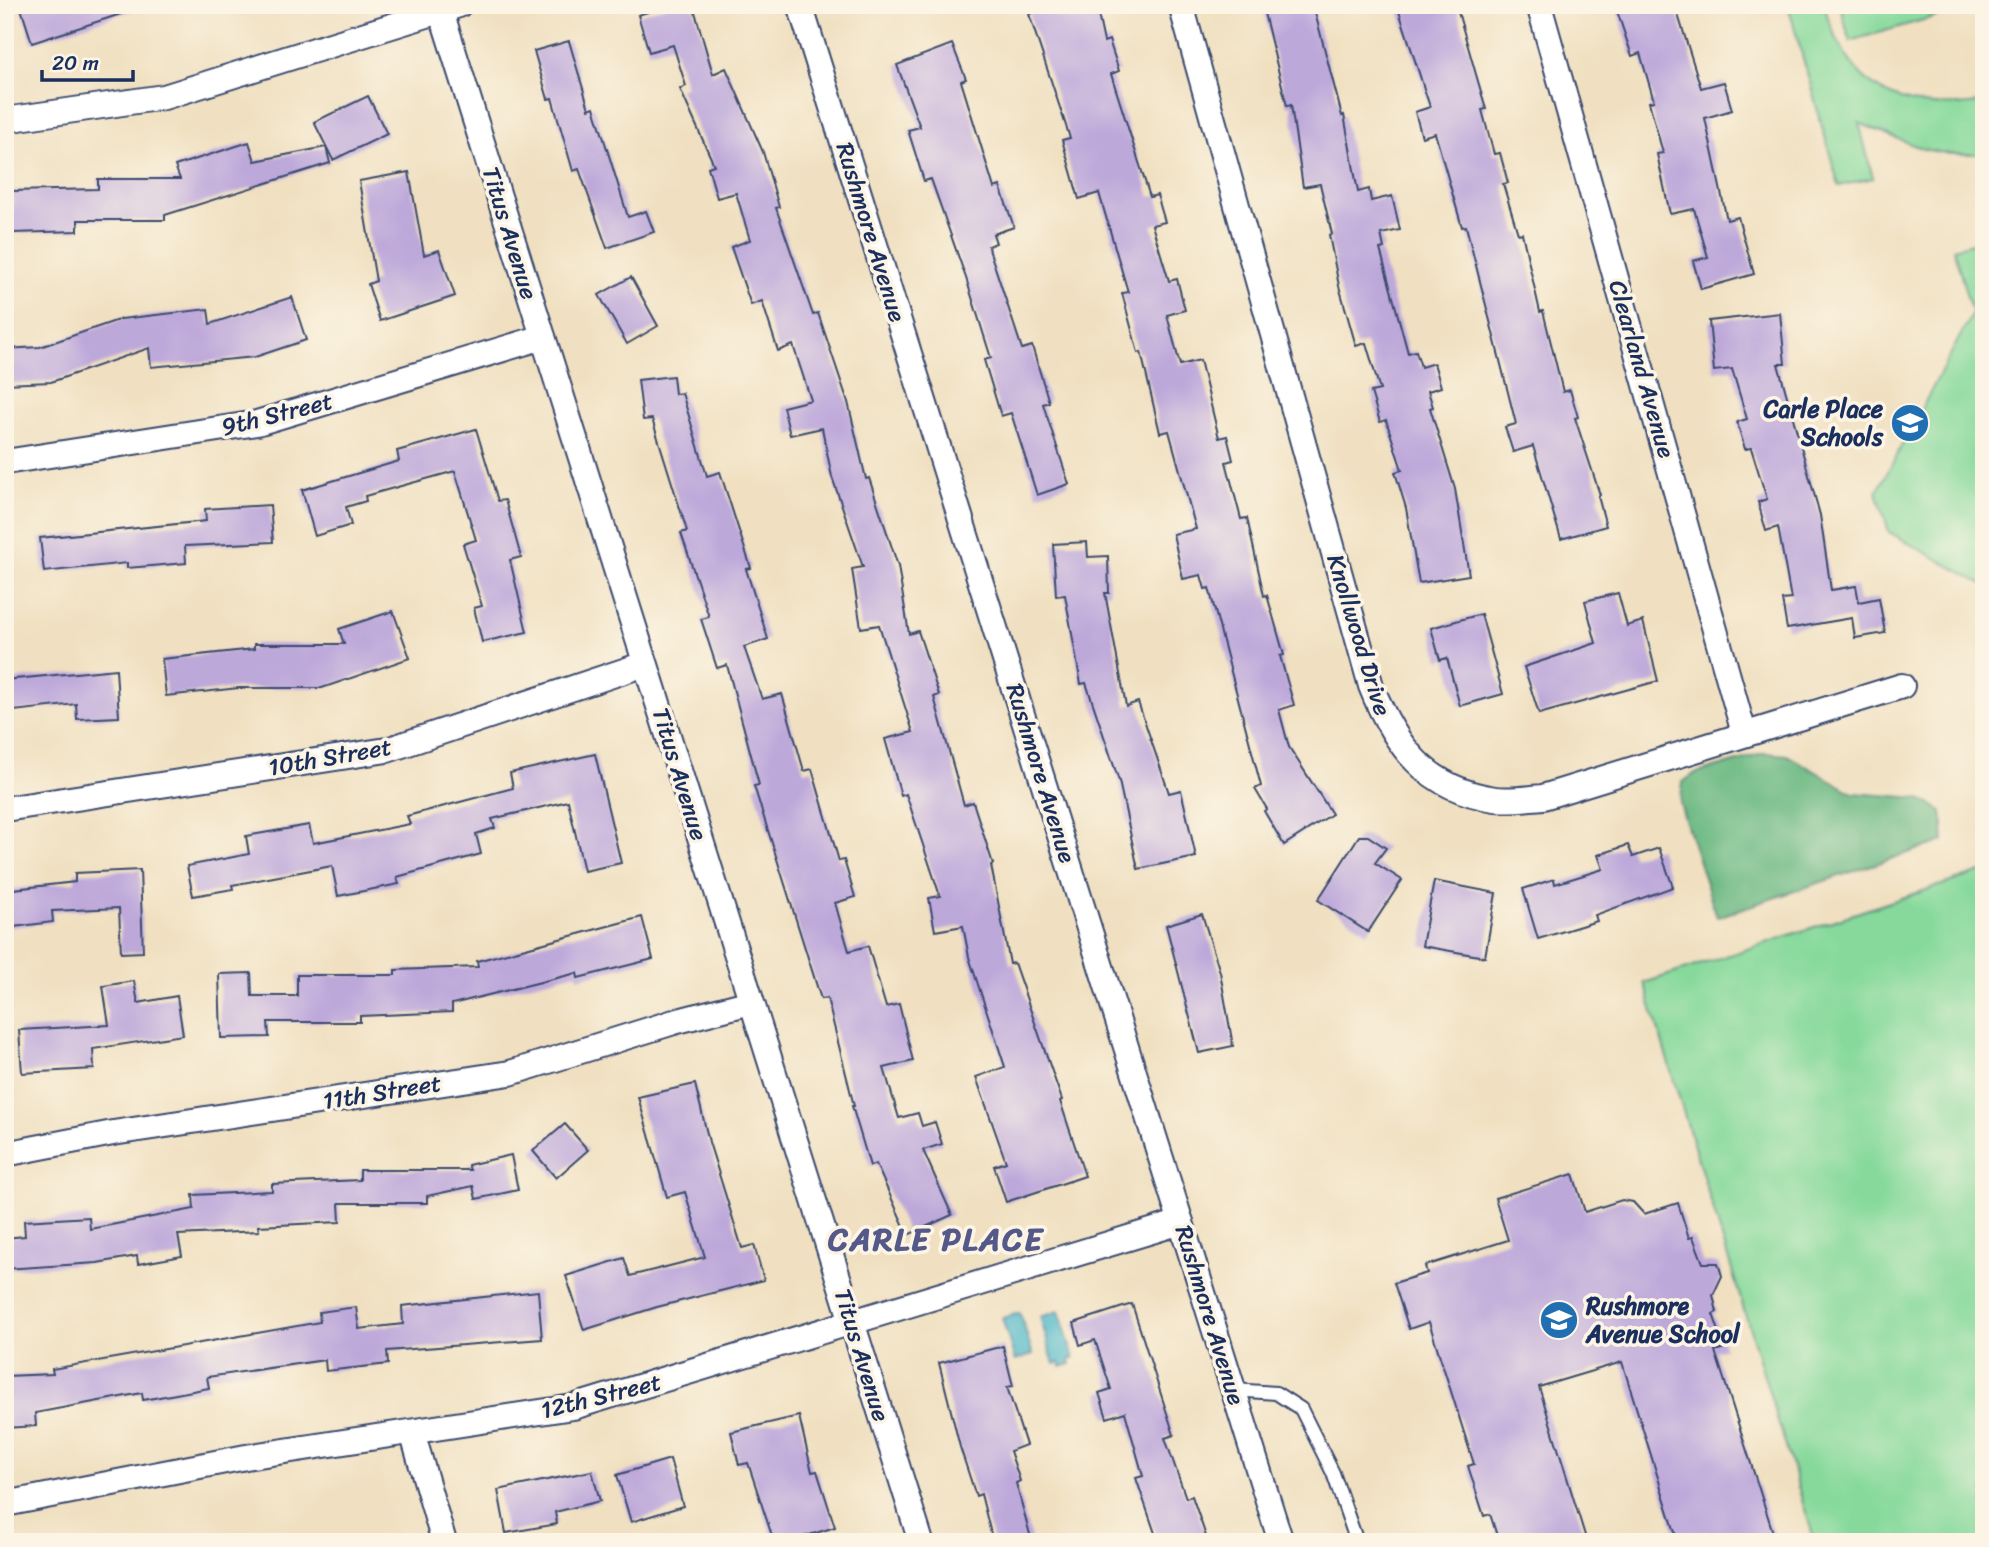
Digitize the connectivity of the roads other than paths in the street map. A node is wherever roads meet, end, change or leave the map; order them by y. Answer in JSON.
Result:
{"nodes":[{"id":1,"x":800,"y":5,"type":"edge"},
{"id":2,"x":1181,"y":5,"type":"edge"},
{"id":3,"x":1539,"y":5,"type":"edge"},
{"id":4,"x":446,"y":7,"type":"edge"},
{"id":5,"x":5,"y":120,"type":"edge"},
{"id":6,"x":543,"y":337,"type":"junction"},
{"id":7,"x":5,"y":462,"type":"edge"},
{"id":8,"x":645,"y":664,"type":"junction"},
{"id":9,"x":1902,"y":686,"type":"dead end"},
{"id":10,"x":1744,"y":733,"type":"junction"},
{"id":11,"x":5,"y":809,"type":"edge"},
{"id":12,"x":751,"y":1002,"type":"junction"},
{"id":13,"x":5,"y":1154,"type":"edge"},
{"id":14,"x":1181,"y":1222,"type":"junction"},
{"id":15,"x":852,"y":1322,"type":"junction"},
{"id":16,"x":1234,"y":1390,"type":"junction"},
{"id":17,"x":412,"y":1432,"type":"junction"},
{"id":18,"x":5,"y":1504,"type":"edge"},
{"id":19,"x":444,"y":1542,"type":"edge"},
{"id":20,"x":921,"y":1542,"type":"edge"},
{"id":21,"x":1281,"y":1542,"type":"edge"},
{"id":22,"x":1357,"y":1542,"type":"edge"}],
"edges":[{"from":1,"to":14,"type":"street","name":"Rushmore Avenue"},
{"from":2,"to":10,"type":"street","name":"Knollwood Drive"},
{"from":3,"to":10,"type":"street","name":"Clearland Avenue"},
{"from":4,"to":5,"type":"street"},
{"from":4,"to":6,"type":"street","name":"Titus Avenue"},
{"from":6,"to":7,"type":"street","name":"9th Street"},
{"from":6,"to":8,"type":"street","name":"Titus Avenue"},
{"from":8,"to":11,"type":"street","name":"10th Street"},
{"from":8,"to":12,"type":"street","name":"Titus Avenue"},
{"from":9,"to":10,"type":"street","name":"Knollwood Drive"},
{"from":12,"to":13,"type":"street","name":"11th Street"},
{"from":12,"to":15,"type":"street","name":"Titus Avenue"},
{"from":14,"to":15,"type":"street","name":"12th Street"},
{"from":14,"to":16,"type":"street","name":"Rushmore Avenue"},
{"from":15,"to":17,"type":"street","name":"12th Street"},
{"from":15,"to":20,"type":"street","name":"Titus Avenue"},
{"from":16,"to":21,"type":"street","name":"Rushmore Avenue"},
{"from":16,"to":22,"type":"lane"},
{"from":17,"to":18,"type":"street","name":"12th Street"},
{"from":17,"to":19,"type":"street"}]}
